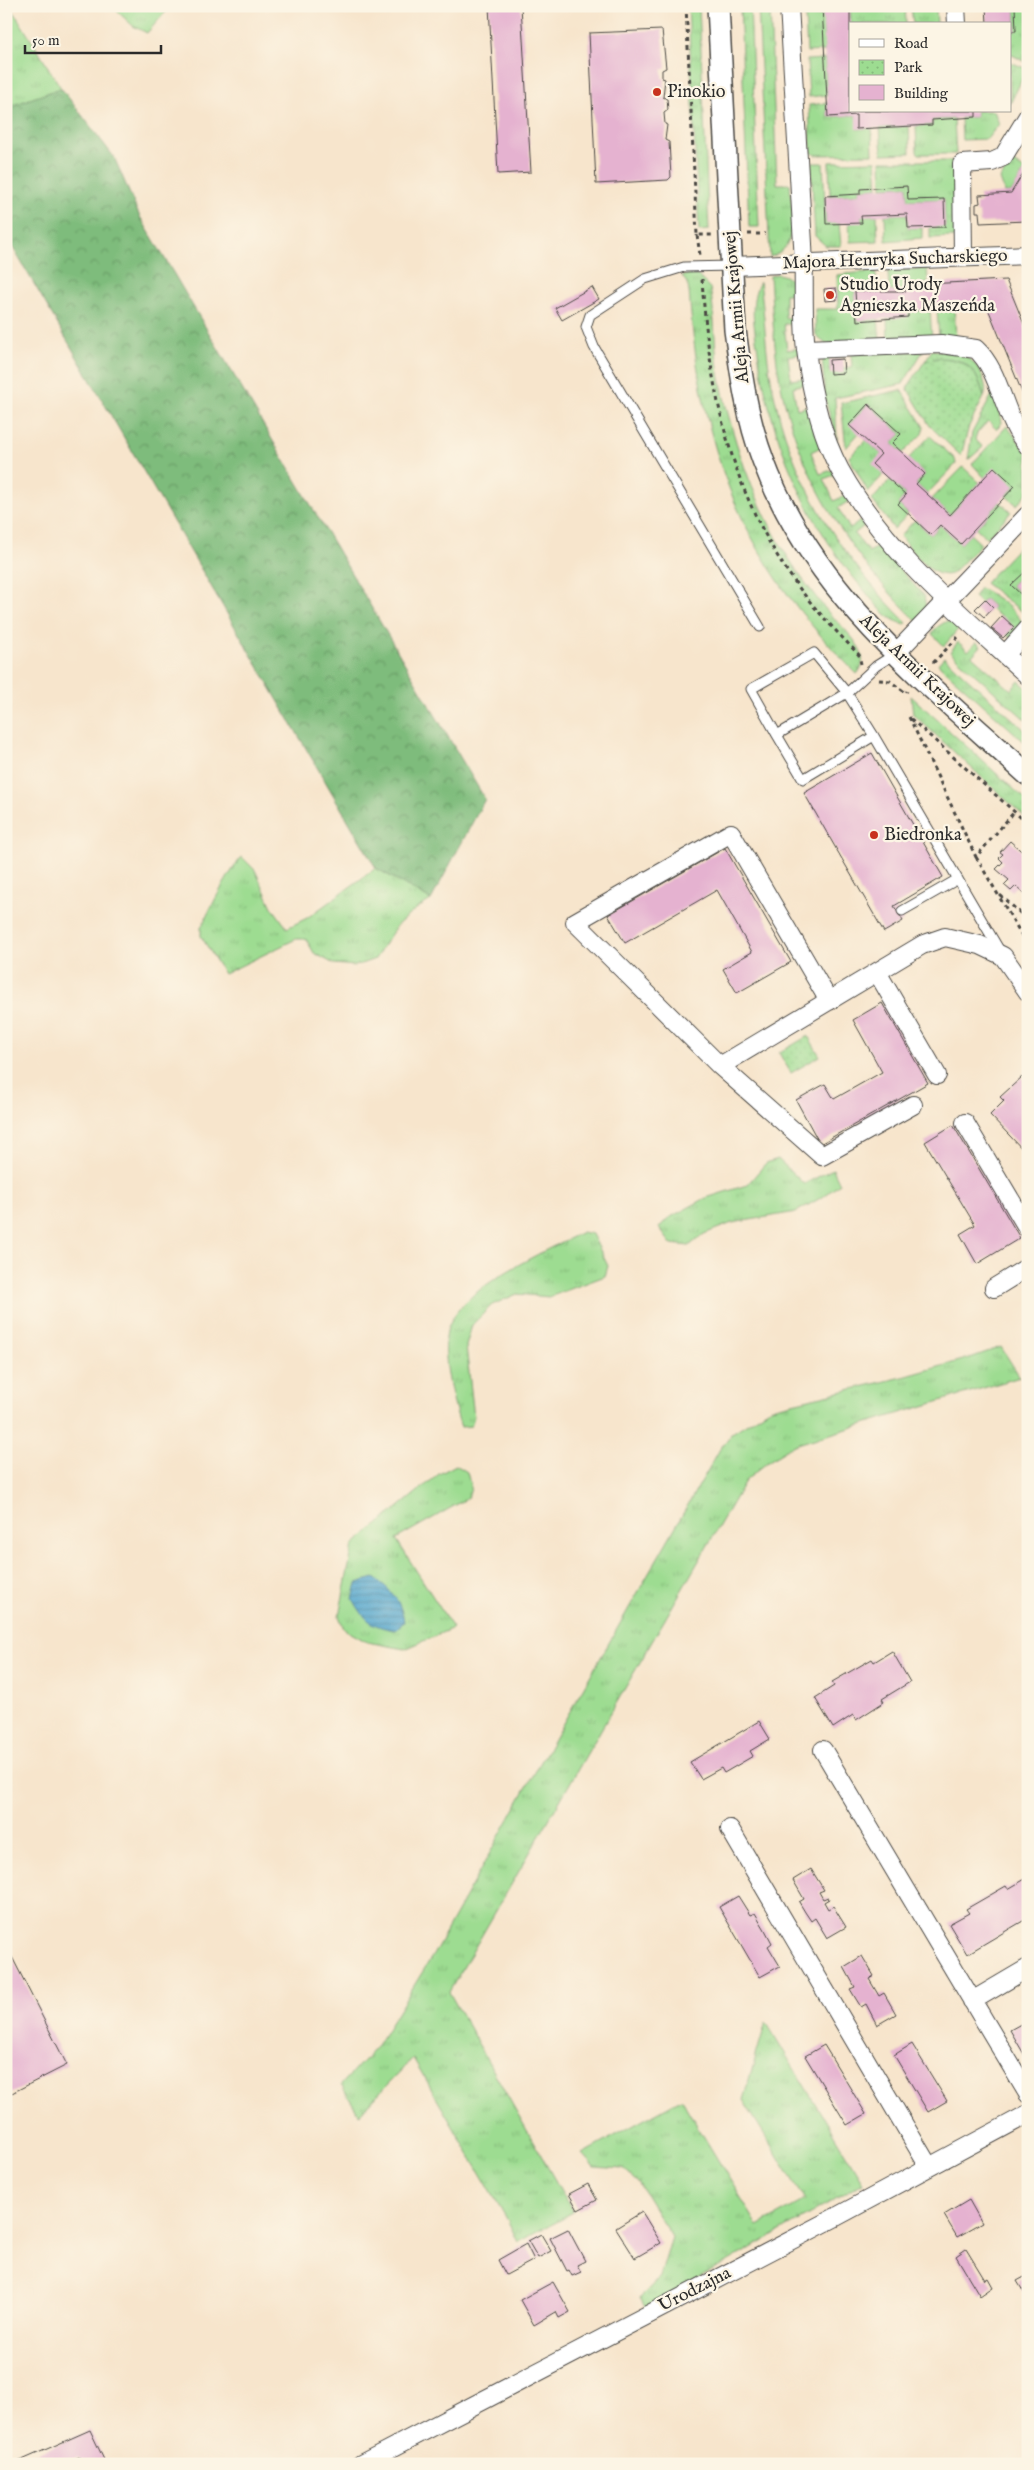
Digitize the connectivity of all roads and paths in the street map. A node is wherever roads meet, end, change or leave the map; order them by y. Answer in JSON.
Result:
{"nodes":[{"id":1,"x":686,"y":6,"type":"edge"},
{"id":2,"x":718,"y":6,"type":"edge"},
{"id":3,"x":789,"y":6,"type":"edge"},
{"id":4,"x":956,"y":6,"type":"edge"},
{"id":5,"x":957,"y":22,"type":"edge"},
{"id":6,"x":1028,"y":116,"type":"edge"},
{"id":7,"x":765,"y":234,"type":"dead end"},
{"id":8,"x":730,"y":235,"type":"junction"},
{"id":9,"x":1028,"y":255,"type":"edge"},
{"id":10,"x":963,"y":257,"type":"junction"},
{"id":11,"x":804,"y":262,"type":"junction"},
{"id":12,"x":732,"y":266,"type":"junction"},
{"id":13,"x":806,"y":349,"type":"junction"},
{"id":14,"x":1028,"y":446,"type":"edge"},
{"id":15,"x":1028,"y":515,"type":"edge"},
{"id":16,"x":947,"y":601,"type":"junction"},
{"id":17,"x":760,"y":627,"type":"dead end"},
{"id":18,"x":1028,"y":629,"type":"edge"},
{"id":19,"x":895,"y":654,"type":"junction"},
{"id":20,"x":1005,"y":655,"type":"junction"},
{"id":21,"x":1028,"y":676,"type":"edge"},
{"id":22,"x":847,"y":693,"type":"junction"},
{"id":23,"x":777,"y":735,"type":"junction"},
{"id":24,"x":874,"y":736,"type":"junction"},
{"id":25,"x":1028,"y":775,"type":"edge"},
{"id":26,"x":1014,"y":812,"type":"junction"},
{"id":27,"x":1028,"y":824,"type":"edge"},
{"id":28,"x":976,"y":857,"type":"junction"},
{"id":29,"x":958,"y":879,"type":"junction"},
{"id":30,"x":996,"y":892,"type":"junction"},
{"id":31,"x":902,"y":912,"type":"dead end"},
{"id":32,"x":1028,"y":920,"type":"edge"},
{"id":33,"x":1028,"y":946,"type":"edge"},
{"id":34,"x":1003,"y":956,"type":"junction"},
{"id":35,"x":877,"y":972,"type":"junction"},
{"id":36,"x":1028,"y":992,"type":"edge"},
{"id":37,"x":829,"y":1001,"type":"junction"},
{"id":38,"x":720,"y":1066,"type":"junction"},
{"id":39,"x":938,"y":1075,"type":"dead end"},
{"id":40,"x":912,"y":1105,"type":"dead end"},
{"id":41,"x":964,"y":1123,"type":"dead end"},
{"id":42,"x":1028,"y":1229,"type":"edge"},
{"id":43,"x":1028,"y":1267,"type":"edge"},
{"id":44,"x":994,"y":1288,"type":"dead end"},
{"id":45,"x":824,"y":1750,"type":"dead end"},
{"id":46,"x":730,"y":1829,"type":"dead end"},
{"id":47,"x":1028,"y":1968,"type":"edge"},
{"id":48,"x":972,"y":2001,"type":"junction"},
{"id":49,"x":1028,"y":2094,"type":"edge"},
{"id":50,"x":1028,"y":2114,"type":"edge"},
{"id":51,"x":929,"y":2167,"type":"junction"},
{"id":52,"x":361,"y":2464,"type":"edge"}],
"edges":[{"from":1,"to":8,"type":"path"},
{"from":2,"to":8,"type":"street","name":"Aleja Armii Krajowej"},
{"from":3,"to":11,"type":"street"},
{"from":4,"to":5,"type":"street"},
{"from":6,"to":10,"type":"street"},
{"from":7,"to":8,"type":"path"},
{"from":8,"to":12,"type":"street","name":"Aleja Armii Krajowej"},
{"from":9,"to":10,"type":"street","name":"Majora Henryka Sucharskiego"},
{"from":10,"to":11,"type":"street","name":"Majora Henryka Sucharskiego"},
{"from":11,"to":12,"type":"street","name":"Majora Henryka Sucharskiego"},
{"from":11,"to":13,"type":"street"},
{"from":12,"to":17,"type":"lane"},
{"from":12,"to":19,"type":"street","name":"Aleja Armii Krajowej"},
{"from":13,"to":14,"type":"street"},
{"from":13,"to":16,"type":"street"},
{"from":15,"to":16,"type":"street"},
{"from":16,"to":19,"type":"street"},
{"from":16,"to":20,"type":"street"},
{"from":18,"to":20,"type":"street"},
{"from":19,"to":22,"type":"lane"},
{"from":19,"to":25,"type":"street","name":"Aleja Armii Krajowej"},
{"from":20,"to":21,"type":"street"},
{"from":22,"to":23,"type":"lane"},
{"from":22,"to":23,"type":"lane"},
{"from":22,"to":24,"type":"lane"},
{"from":23,"to":24,"type":"lane"},
{"from":24,"to":29,"type":"lane"},
{"from":26,"to":27,"type":"path"},
{"from":26,"to":28,"type":"path"},
{"from":26,"to":28,"type":"path"},
{"from":28,"to":30,"type":"path"},
{"from":29,"to":31,"type":"lane"},
{"from":29,"to":34,"type":"lane"},
{"from":30,"to":32,"type":"path"},
{"from":30,"to":33,"type":"path"},
{"from":34,"to":35,"type":"street"},
{"from":34,"to":36,"type":"street"},
{"from":35,"to":37,"type":"street"},
{"from":35,"to":39,"type":"street"},
{"from":37,"to":38,"type":"street"},
{"from":37,"to":38,"type":"street"},
{"from":38,"to":40,"type":"street"},
{"from":41,"to":42,"type":"street"},
{"from":43,"to":44,"type":"street"},
{"from":45,"to":48,"type":"street"},
{"from":46,"to":51,"type":"street"},
{"from":47,"to":48,"type":"street"},
{"from":48,"to":49,"type":"street"},
{"from":50,"to":51,"type":"street","name":"Urodzajna"},
{"from":51,"to":52,"type":"street","name":"Urodzajna"}]}
